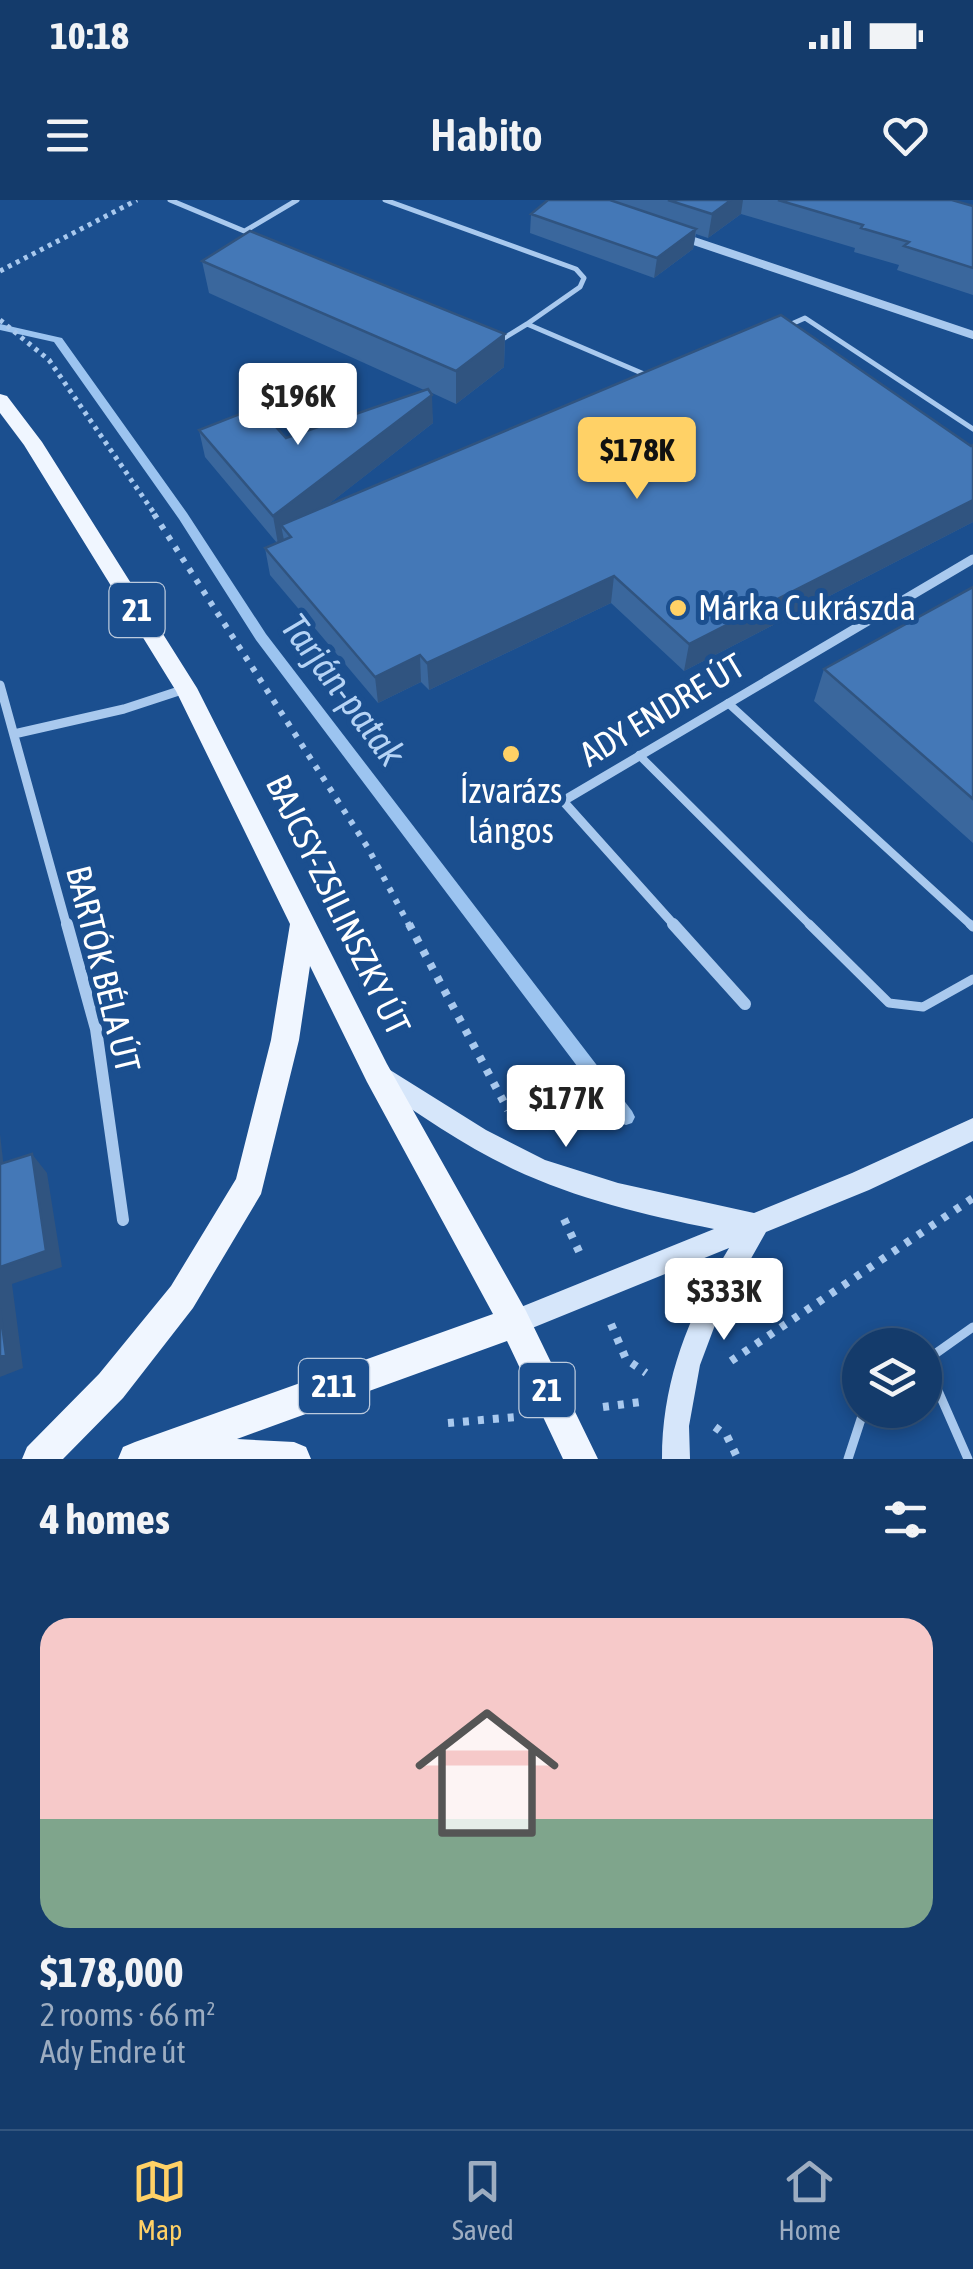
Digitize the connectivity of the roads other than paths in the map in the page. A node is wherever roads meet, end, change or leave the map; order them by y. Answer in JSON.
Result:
{"nodes":[{"id":1,"x":170,"y":200,"type":"edge"},
{"id":2,"x":297,"y":200,"type":"edge"},
{"id":3,"x":385,"y":200,"type":"edge"},
{"id":4,"x":244,"y":232,"type":"junction"},
{"id":5,"x":681,"y":237,"type":"edge"},
{"id":6,"x":262,"y":238,"type":"edge"},
{"id":7,"x":526,"y":324,"type":"junction"},
{"id":8,"x":787,"y":326,"type":"edge"},
{"id":9,"x":487,"y":331,"type":"edge"},
{"id":10,"x":973,"y":335,"type":"edge"},
{"id":11,"x":661,"y":382,"type":"edge"},
{"id":12,"x":0,"y":400,"type":"edge"},
{"id":13,"x":973,"y":429,"type":"edge"},
{"id":14,"x":973,"y":559,"type":"edge"},
{"id":15,"x":0,"y":685,"type":"edge"},
{"id":16,"x":186,"y":688,"type":"junction"},
{"id":17,"x":728,"y":703,"type":"junction"},
{"id":18,"x":14,"y":734,"type":"junction"},
{"id":19,"x":639,"y":756,"type":"junction"},
{"id":20,"x":303,"y":924,"type":"junction"},
{"id":21,"x":973,"y":926,"type":"edge"},
{"id":22,"x":973,"y":979,"type":"edge"},
{"id":23,"x":745,"y":1004,"type":"dead end"},
{"id":24,"x":377,"y":1072,"type":"junction"},
{"id":25,"x":973,"y":1129,"type":"edge"},
{"id":26,"x":123,"y":1220,"type":"dead end"},
{"id":27,"x":756,"y":1226,"type":"junction"},
{"id":28,"x":515,"y":1322,"type":"junction"},
{"id":29,"x":973,"y":1327,"type":"edge"},
{"id":30,"x":942,"y":1349,"type":"edge"},
{"id":31,"x":942,"y":1400,"type":"edge"},
{"id":32,"x":858,"y":1428,"type":"edge"},
{"id":33,"x":145,"y":1456,"type":"edge"},
{"id":34,"x":39,"y":1459,"type":"edge"},
{"id":35,"x":294,"y":1459,"type":"edge"},
{"id":36,"x":580,"y":1459,"type":"edge"},
{"id":37,"x":676,"y":1459,"type":"edge"},
{"id":38,"x":848,"y":1459,"type":"edge"},
{"id":39,"x":968,"y":1459,"type":"edge"}],
"edges":[{"from":1,"to":4,"type":"lane"},
{"from":2,"to":4,"type":"lane"},
{"from":3,"to":7,"type":"lane"},
{"from":4,"to":6,"type":"lane"},
{"from":5,"to":10,"type":"street"},
{"from":7,"to":9,"type":"lane"},
{"from":7,"to":11,"type":"lane"},
{"from":8,"to":13,"type":"lane"},
{"from":12,"to":16,"type":"main road","name":"BAJCSY-ZSILINSZKY ÚT","number":"21"},
{"from":14,"to":17,"type":"street","name":"ADY ENDRE ÚT"},
{"from":15,"to":18,"type":"street","name":"BARTÓK BÉLA ÚT"},
{"from":16,"to":18,"type":"street"},
{"from":16,"to":20,"type":"main road","name":"BAJCSY-ZSILINSZKY ÚT","number":"21"},
{"from":17,"to":19,"type":"street","name":"ADY ENDRE ÚT"},
{"from":17,"to":21,"type":"lane"},
{"from":18,"to":26,"type":"street","name":"BARTÓK BÉLA ÚT"},
{"from":19,"to":22,"type":"lane"},
{"from":19,"to":23,"type":"street","name":"ADY ENDRE ÚT"},
{"from":20,"to":24,"type":"main road","name":"BAJCSY-ZSILINSZKY ÚT","number":"21"},
{"from":20,"to":34,"type":"main road"},
{"from":24,"to":27,"type":"main road"},
{"from":24,"to":28,"type":"main road","name":"BAJCSY-ZSILINSZKY ÚT","number":"21"},
{"from":25,"to":27,"type":"main road"},
{"from":27,"to":28,"type":"main road"},
{"from":27,"to":37,"type":"main road"},
{"from":28,"to":33,"type":"main road","number":"211"},
{"from":28,"to":36,"type":"main road","name":"BAJCSY-ZSILINSZKY ÚT","number":"21"},
{"from":29,"to":30,"type":"lane"},
{"from":31,"to":39,"type":"lane"},
{"from":32,"to":38,"type":"lane"},
{"from":33,"to":35,"type":"main road"}]}
